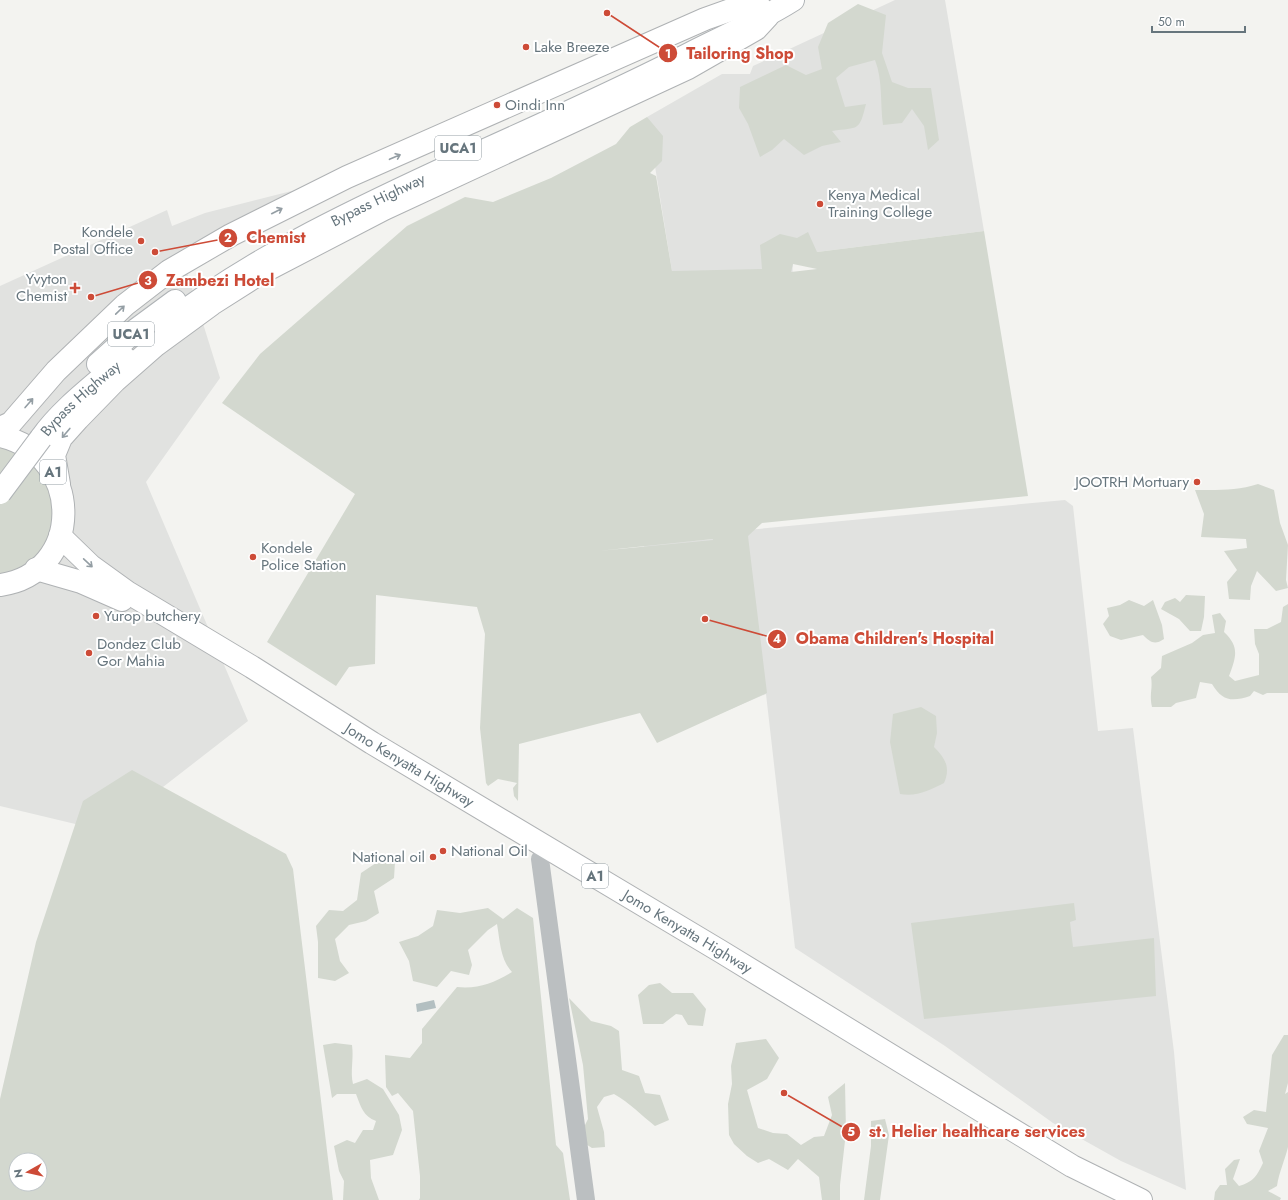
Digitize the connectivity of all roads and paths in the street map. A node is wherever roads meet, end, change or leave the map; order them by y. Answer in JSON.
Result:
{"nodes":[{"id":1,"x":785,"y":0,"type":"edge"},
{"id":2,"x":794,"y":0,"type":"edge"},
{"id":3,"x":764,"y":12,"type":"junction"},
{"id":4,"x":249,"y":259,"type":"junction"},
{"id":5,"x":0,"y":428,"type":"edge"},
{"id":6,"x":0,"y":436,"type":"edge"},
{"id":7,"x":0,"y":476,"type":"edge"},
{"id":8,"x":59,"y":484,"type":"junction"},
{"id":9,"x":0,"y":493,"type":"edge"},
{"id":10,"x":60,"y":536,"type":"junction"},
{"id":11,"x":36,"y":569,"type":"junction"},
{"id":12,"x":0,"y":585,"type":"edge"},
{"id":13,"x":540,"y":859,"type":"junction"},
{"id":14,"x":586,"y":1200,"type":"edge"},
{"id":15,"x":1123,"y":1200,"type":"edge"},
{"id":16,"x":1141,"y":1200,"type":"edge"}],
"edges":[{"from":1,"to":3,"type":"main road","name":"Bypass Highway","number":"UCA1"},
{"from":2,"to":3,"type":"main road","name":"Bypass Highway","number":"UCA1"},
{"from":3,"to":4,"type":"main road","name":"Bypass Highway","number":"UCA1"},
{"from":3,"to":4,"type":"main road","name":"Bypass Highway","number":"UCA1"},
{"from":5,"to":3,"type":"main road","one_way":true},
{"from":3,"to":8,"type":"main road","one_way":true},
{"from":4,"to":7,"type":"main road","name":"Bypass Highway","number":"UCA1"},
{"from":4,"to":9,"type":"main road","name":"Bypass Highway","number":"UCA1","bridge":true},
{"from":6,"to":8,"type":"main road","number":"A1"},
{"from":8,"to":10,"type":"main road","number":"A1"},
{"from":10,"to":11,"type":"main road","number":"A1"},
{"from":10,"to":16,"type":"main road","name":"Jomo Kenyatta Highway","number":"A1","one_way":true},
{"from":11,"to":12,"type":"main road","number":"A1"},
{"from":11,"to":13,"type":"main road","name":"Jomo Kenyatta Highway","number":"A1"},
{"from":13,"to":14,"type":"street"},
{"from":13,"to":15,"type":"main road","name":"Jomo Kenyatta Highway","number":"A1"}]}
